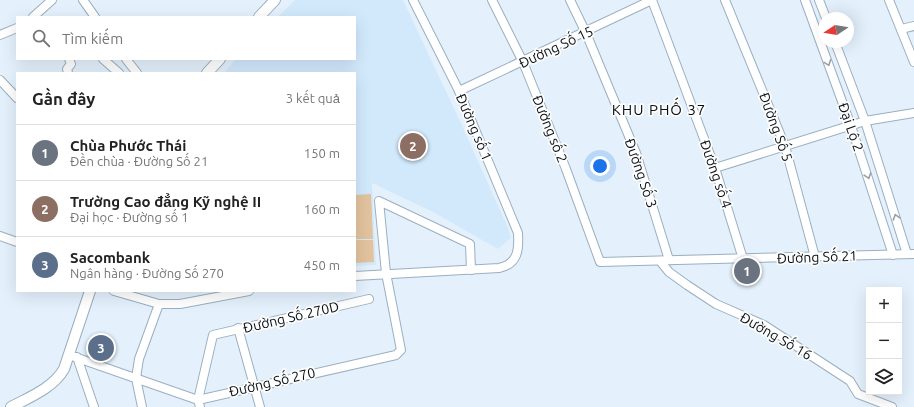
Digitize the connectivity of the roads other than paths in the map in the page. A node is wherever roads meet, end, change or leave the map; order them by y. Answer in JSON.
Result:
{"nodes":[{"id":1,"x":52,"y":0,"type":"edge"},
{"id":2,"x":83,"y":0,"type":"edge"},
{"id":3,"x":275,"y":0,"type":"edge"},
{"id":4,"x":412,"y":0,"type":"edge"},
{"id":5,"x":492,"y":0,"type":"edge"},
{"id":6,"x":570,"y":0,"type":"edge"},
{"id":7,"x":652,"y":0,"type":"edge"},
{"id":8,"x":725,"y":0,"type":"edge"},
{"id":9,"x":806,"y":0,"type":"edge"},
{"id":10,"x":819,"y":0,"type":"edge"},
{"id":11,"x":889,"y":0,"type":"edge"},
{"id":12,"x":824,"y":12,"type":"edge"},
{"id":13,"x":34,"y":16,"type":"edge"},
{"id":14,"x":94,"y":16,"type":"edge"},
{"id":15,"x":260,"y":16,"type":"edge"},
{"id":16,"x":914,"y":26,"type":"edge"},
{"id":17,"x":16,"y":28,"type":"edge"},
{"id":18,"x":900,"y":29,"type":"junction"},
{"id":19,"x":586,"y":32,"type":"junction"},
{"id":20,"x":0,"y":35,"type":"edge"},
{"id":21,"x":837,"y":48,"type":"edge"},
{"id":22,"x":69,"y":60,"type":"edge"},
{"id":23,"x":104,"y":60,"type":"edge"},
{"id":24,"x":127,"y":60,"type":"edge"},
{"id":25,"x":219,"y":60,"type":"edge"},
{"id":26,"x":523,"y":62,"type":"junction"},
{"id":27,"x":914,"y":62,"type":"edge"},
{"id":28,"x":68,"y":72,"type":"edge"},
{"id":29,"x":118,"y":72,"type":"edge"},
{"id":30,"x":136,"y":72,"type":"edge"},
{"id":31,"x":208,"y":72,"type":"edge"},
{"id":32,"x":0,"y":80,"type":"edge"},
{"id":33,"x":459,"y":91,"type":"junction"},
{"id":34,"x":16,"y":97,"type":"edge"},
{"id":35,"x":914,"y":113,"type":"edge"},
{"id":36,"x":865,"y":121,"type":"junction"},
{"id":37,"x":851,"y":126,"type":"junction"},
{"id":38,"x":785,"y":146,"type":"junction"},
{"id":39,"x":715,"y":168,"type":"junction"},
{"id":40,"x":0,"y":236,"type":"edge"},
{"id":41,"x":16,"y":242,"type":"edge"},
{"id":42,"x":911,"y":254,"type":"edge"},
{"id":43,"x":893,"y":255,"type":"junction"},
{"id":44,"x":815,"y":257,"type":"junction"},
{"id":45,"x":743,"y":259,"type":"junction"},
{"id":46,"x":670,"y":260,"type":"junction"},
{"id":47,"x":660,"y":261,"type":"junction"},
{"id":48,"x":600,"y":262,"type":"joint"},
{"id":49,"x":471,"y":270,"type":"junction"},
{"id":50,"x":386,"y":273,"type":"junction"},
{"id":51,"x":356,"y":276,"type":"edge"},
{"id":52,"x":90,"y":292,"type":"edge"},
{"id":53,"x":117,"y":292,"type":"edge"},
{"id":54,"x":244,"y":292,"type":"edge"},
{"id":55,"x":369,"y":299,"type":"dead end"},
{"id":56,"x":159,"y":304,"type":"junction"},
{"id":57,"x":238,"y":328,"type":"junction"},
{"id":58,"x":73,"y":356,"type":"junction"},
{"id":59,"x":136,"y":378,"type":"junction"},
{"id":60,"x":253,"y":386,"type":"junction"},
{"id":61,"x":199,"y":403,"type":"edge"},
{"id":62,"x":11,"y":407,"type":"edge"},
{"id":63,"x":94,"y":407,"type":"edge"},
{"id":64,"x":142,"y":407,"type":"edge"},
{"id":65,"x":260,"y":407,"type":"edge"},
{"id":66,"x":892,"y":407,"type":"edge"}],
"edges":[{"from":1,"to":13,"type":"street"},
{"from":2,"to":14,"type":"street"},
{"from":3,"to":15,"type":"main road"},
{"from":4,"to":33,"type":"street","name":"Đường số 1"},
{"from":5,"to":26,"type":"street","name":"Đường số 2"},
{"from":6,"to":19,"type":"street","name":"Đường Số 3"},
{"from":7,"to":19,"type":"street","name":"Đường Số 15"},
{"from":7,"to":39,"type":"street","name":"Đường số 4"},
{"from":8,"to":38,"type":"street","name":"Đường Số 5"},
{"from":9,"to":37,"type":"street","name":"Đại Lộ 2","one_way":true},
{"from":10,"to":12,"type":"street"},
{"from":11,"to":18,"type":"street"},
{"from":16,"to":18,"type":"street"},
{"from":17,"to":20,"type":"street"},
{"from":18,"to":27,"type":"street"},
{"from":19,"to":26,"type":"street","name":"Đường Số 15"},
{"from":19,"to":46,"type":"street","name":"Đường Số 3"},
{"from":21,"to":36,"type":"street","name":"Đại Lộ 2"},
{"from":22,"to":28,"type":"street"},
{"from":23,"to":29,"type":"street"},
{"from":24,"to":30,"type":"street"},
{"from":25,"to":31,"type":"main road"},
{"from":26,"to":33,"type":"street","name":"Đường Số 15"},
{"from":26,"to":48,"type":"street","name":"Đường số 2"},
{"from":32,"to":34,"type":"street"},
{"from":33,"to":49,"type":"street","name":"Đường số 1"},
{"from":35,"to":36,"type":"street"},
{"from":36,"to":37,"type":"street"},
{"from":42,"to":36,"type":"street","name":"Đại Lộ 2","one_way":true},
{"from":37,"to":38,"type":"street"},
{"from":37,"to":43,"type":"street","name":"Đại Lộ 2","one_way":true},
{"from":38,"to":39,"type":"street"},
{"from":38,"to":44,"type":"street","name":"Đường Số 5"},
{"from":39,"to":45,"type":"street","name":"Đường số 4"},
{"from":40,"to":41,"type":"street"},
{"from":42,"to":43,"type":"street","name":"Đường Số 21"},
{"from":43,"to":44,"type":"street","name":"Đường Số 21"},
{"from":44,"to":45,"type":"street","name":"Đường Số 21"},
{"from":45,"to":46,"type":"street","name":"Đường Số 21"},
{"from":46,"to":47,"type":"street","name":"Đường Số 21"},
{"from":47,"to":48,"type":"street","name":"Đường Số 21"},
{"from":47,"to":66,"type":"street","name":"Đường Số 16"},
{"from":49,"to":50,"type":"street"},
{"from":49,"to":50,"type":"street"},
{"from":50,"to":51,"type":"street"},
{"from":50,"to":60,"type":"street","name":"Đường Số 270"},
{"from":52,"to":58,"type":"main road"},
{"from":53,"to":56,"type":"street"},
{"from":54,"to":56,"type":"street"},
{"from":55,"to":57,"type":"street","name":"Đường Số 270D"},
{"from":56,"to":59,"type":"street"},
{"from":57,"to":60,"type":"street"},
{"from":57,"to":61,"type":"street","name":"Đường Số 270D"},
{"from":58,"to":59,"type":"street"},
{"from":58,"to":62,"type":"main road"},
{"from":58,"to":63,"type":"street"},
{"from":59,"to":61,"type":"street"},
{"from":59,"to":64,"type":"street"},
{"from":60,"to":61,"type":"street","name":"Đường Số 270"},
{"from":60,"to":65,"type":"street"}]}
